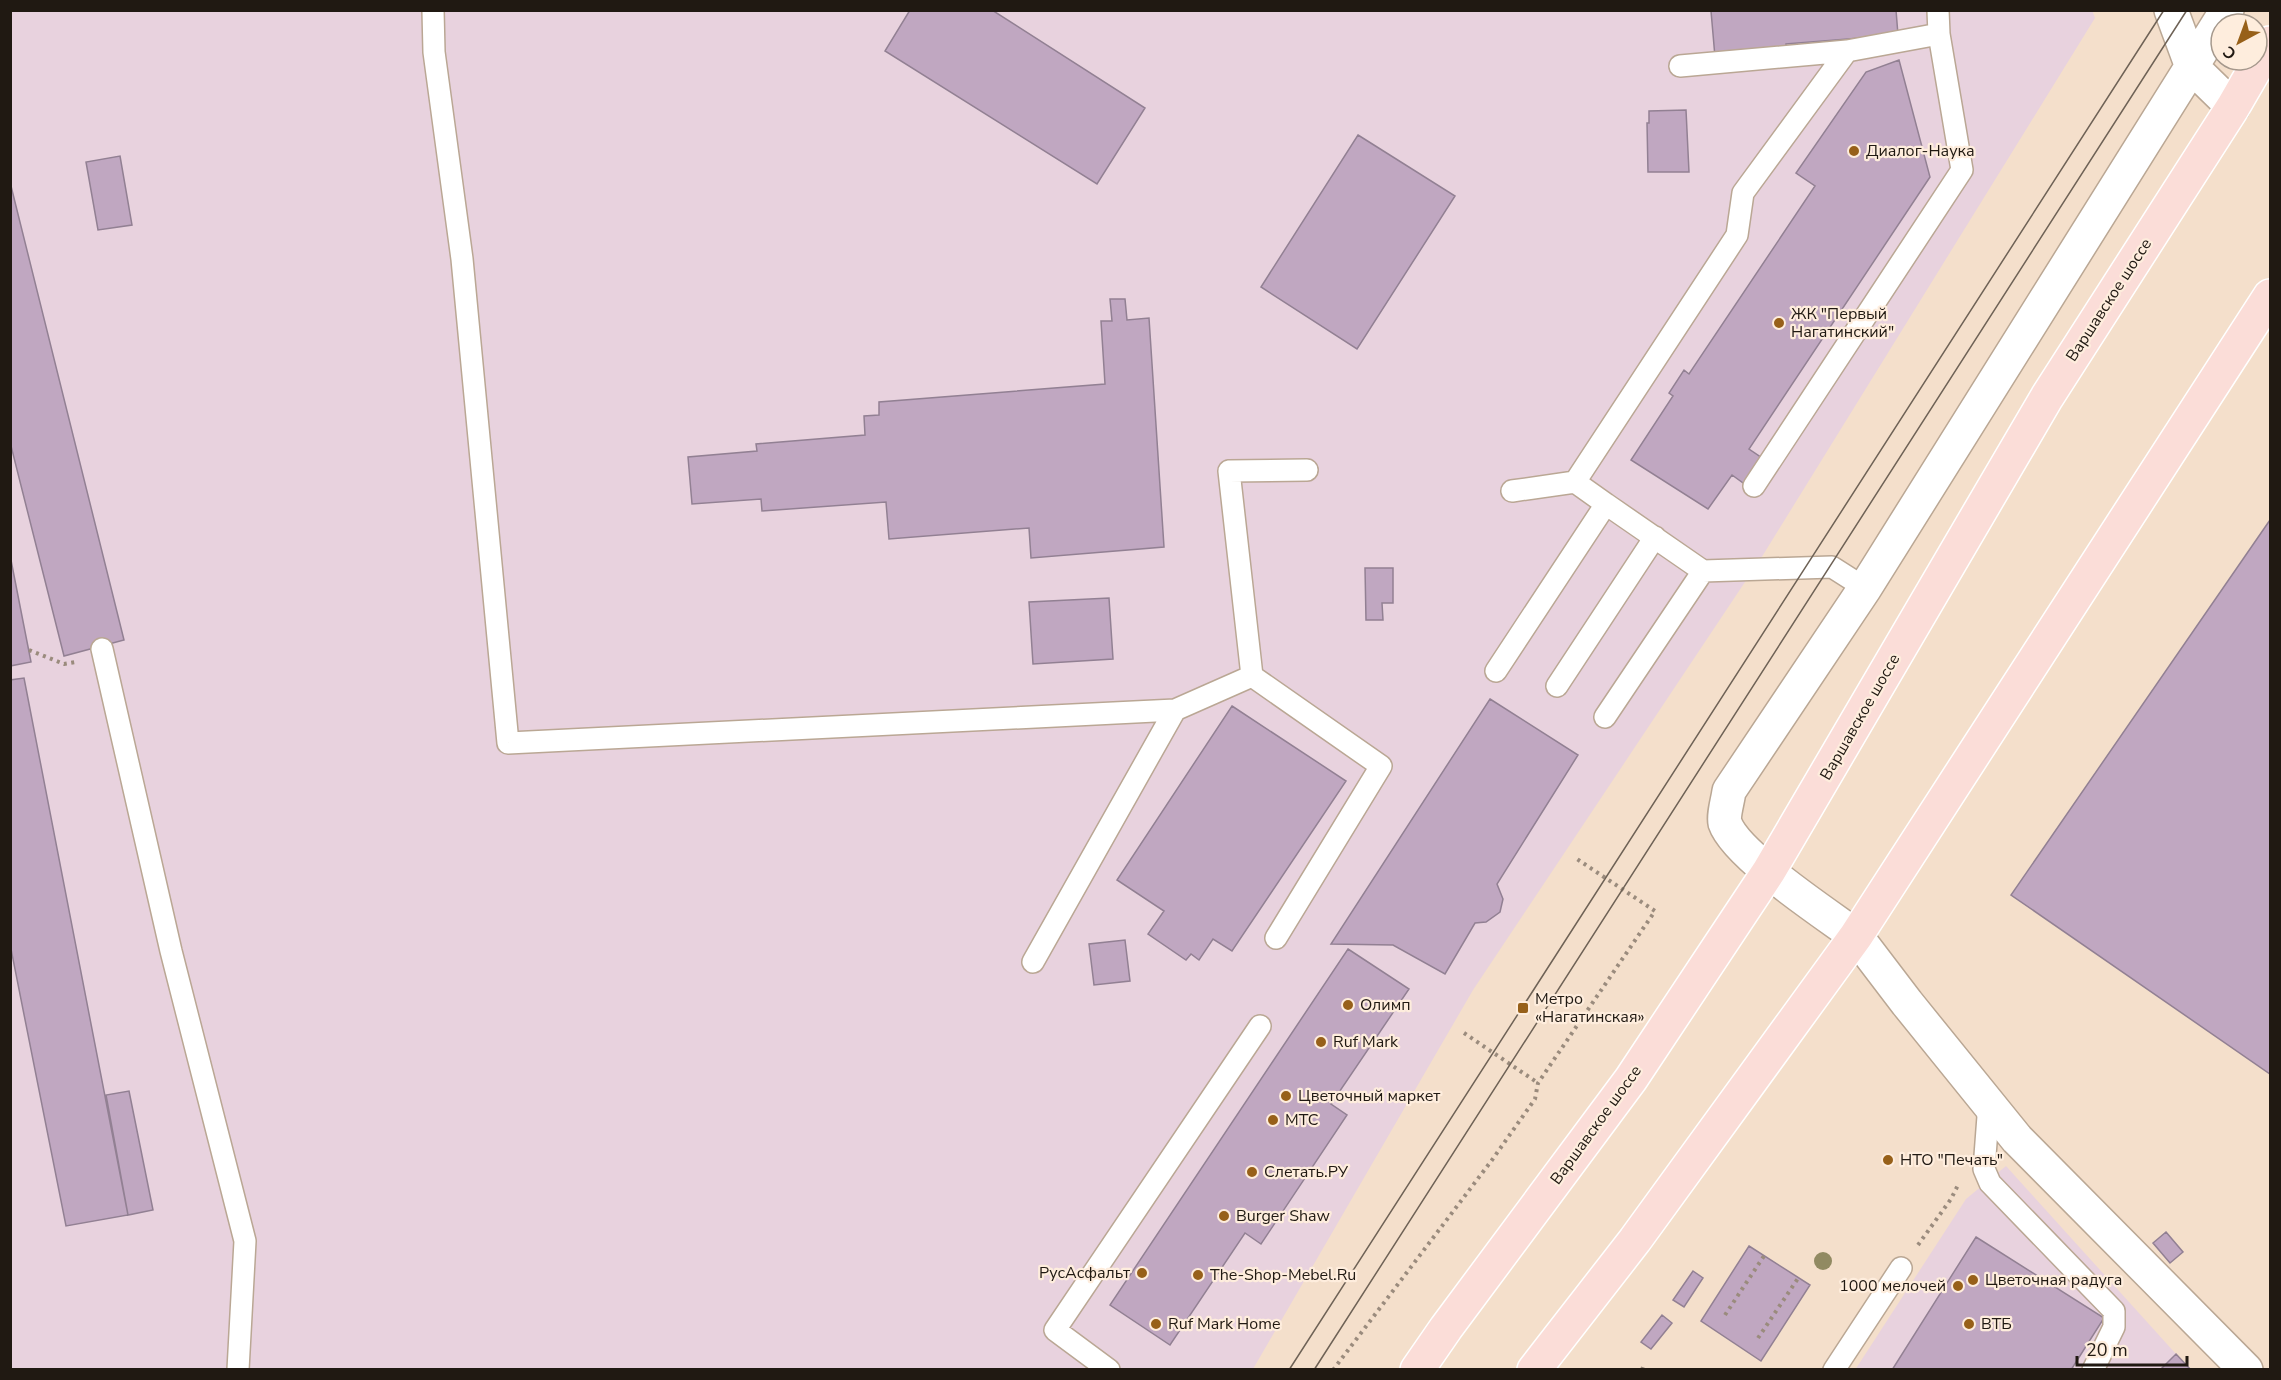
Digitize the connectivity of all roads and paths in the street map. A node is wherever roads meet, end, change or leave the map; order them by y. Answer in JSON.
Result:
{"nodes":[{"id":1,"x":433,"y":10,"type":"edge"},
{"id":2,"x":1938,"y":10,"type":"edge"},
{"id":3,"x":2170,"y":10,"type":"edge"},
{"id":4,"x":2227,"y":10,"type":"edge"},
{"id":5,"x":1939,"y":34,"type":"junction"},
{"id":6,"x":2271,"y":43,"type":"edge"},
{"id":7,"x":1847,"y":51,"type":"junction"},
{"id":8,"x":1680,"y":66,"type":"dead end"},
{"id":9,"x":2192,"y":67,"type":"junction"},
{"id":10,"x":2271,"y":79,"type":"edge"},
{"id":11,"x":2233,"y":107,"type":"junction"},
{"id":12,"x":2271,"y":296,"type":"edge"},
{"id":13,"x":1307,"y":470,"type":"dead end"},
{"id":14,"x":1575,"y":482,"type":"junction"},
{"id":15,"x":1754,"y":486,"type":"dead end"},
{"id":16,"x":1512,"y":490,"type":"dead end"},
{"id":17,"x":1606,"y":504,"type":"junction"},
{"id":18,"x":1656,"y":537,"type":"junction"},
{"id":19,"x":1703,"y":571,"type":"junction"},
{"id":20,"x":1865,"y":588,"type":"junction"},
{"id":21,"x":102,"y":649,"type":"dead end"},
{"id":22,"x":29,"y":650,"type":"dead end"},
{"id":23,"x":64,"y":664,"type":"dead end"},
{"id":24,"x":1496,"y":671,"type":"dead end"},
{"id":25,"x":1252,"y":676,"type":"junction"},
{"id":26,"x":1557,"y":686,"type":"dead end"},
{"id":27,"x":1175,"y":710,"type":"junction"},
{"id":28,"x":1605,"y":717,"type":"dead end"},
{"id":29,"x":1574,"y":857,"type":"dead end"},
{"id":30,"x":1769,"y":871,"type":"junction"},
{"id":31,"x":1856,"y":936,"type":"junction"},
{"id":32,"x":1276,"y":938,"type":"dead end"},
{"id":33,"x":1033,"y":962,"type":"dead end"},
{"id":34,"x":1260,"y":1026,"type":"dead end"},
{"id":35,"x":1464,"y":1033,"type":"dead end"},
{"id":36,"x":1538,"y":1083,"type":"junction"},
{"id":37,"x":1989,"y":1103,"type":"junction"},
{"id":38,"x":1960,"y":1182,"type":"dead end"},
{"id":39,"x":1764,"y":1256,"type":"dead end"},
{"id":40,"x":1901,"y":1268,"type":"joint"},
{"id":41,"x":1798,"y":1277,"type":"dead end"},
{"id":42,"x":1725,"y":1315,"type":"dead end"},
{"id":43,"x":1758,"y":1338,"type":"dead end"},
{"id":44,"x":238,"y":1370,"type":"edge"},
{"id":45,"x":1109,"y":1370,"type":"edge"},
{"id":46,"x":1333,"y":1370,"type":"edge"},
{"id":47,"x":1417,"y":1370,"type":"edge"},
{"id":48,"x":1533,"y":1370,"type":"edge"},
{"id":49,"x":1834,"y":1370,"type":"edge"},
{"id":50,"x":2093,"y":1370,"type":"edge"},
{"id":51,"x":2246,"y":1370,"type":"edge"}],
"edges":[{"from":1,"to":27,"type":"lane"},
{"from":2,"to":5,"type":"lane"},
{"from":3,"to":9,"type":"street"},
{"from":4,"to":9,"type":"street"},
{"from":5,"to":7,"type":"lane"},
{"from":5,"to":15,"type":"lane"},
{"from":6,"to":11,"type":"main road","name":"Варшавское шоссе"},
{"from":7,"to":8,"type":"lane"},
{"from":7,"to":14,"type":"lane"},
{"from":9,"to":11,"type":"street"},
{"from":9,"to":20,"type":"street"},
{"from":10,"to":11,"type":"lane"},
{"from":11,"to":30,"type":"main road","name":"Варшавское шоссе"},
{"from":12,"to":31,"type":"main road"},
{"from":13,"to":25,"type":"lane"},
{"from":14,"to":16,"type":"lane"},
{"from":14,"to":17,"type":"lane"},
{"from":17,"to":18,"type":"lane"},
{"from":17,"to":24,"type":"lane"},
{"from":18,"to":19,"type":"lane"},
{"from":18,"to":26,"type":"lane"},
{"from":19,"to":20,"type":"lane"},
{"from":19,"to":28,"type":"lane"},
{"from":20,"to":30,"type":"street"},
{"from":21,"to":44,"type":"lane"},
{"from":22,"to":23,"type":"path"},
{"from":25,"to":27,"type":"lane"},
{"from":25,"to":32,"type":"lane"},
{"from":27,"to":33,"type":"lane"},
{"from":29,"to":36,"type":"path"},
{"from":30,"to":31,"type":"street"},
{"from":30,"to":47,"type":"main road","name":"Варшавское шоссе"},
{"from":31,"to":37,"type":"street"},
{"from":31,"to":48,"type":"main road"},
{"from":34,"to":45,"type":"lane"},
{"from":35,"to":36,"type":"path"},
{"from":36,"to":46,"type":"path"},
{"from":37,"to":50,"type":"lane"},
{"from":37,"to":51,"type":"street"},
{"from":38,"to":40,"type":"path"},
{"from":39,"to":42,"type":"path"},
{"from":40,"to":49,"type":"lane"},
{"from":41,"to":43,"type":"path"}]}
